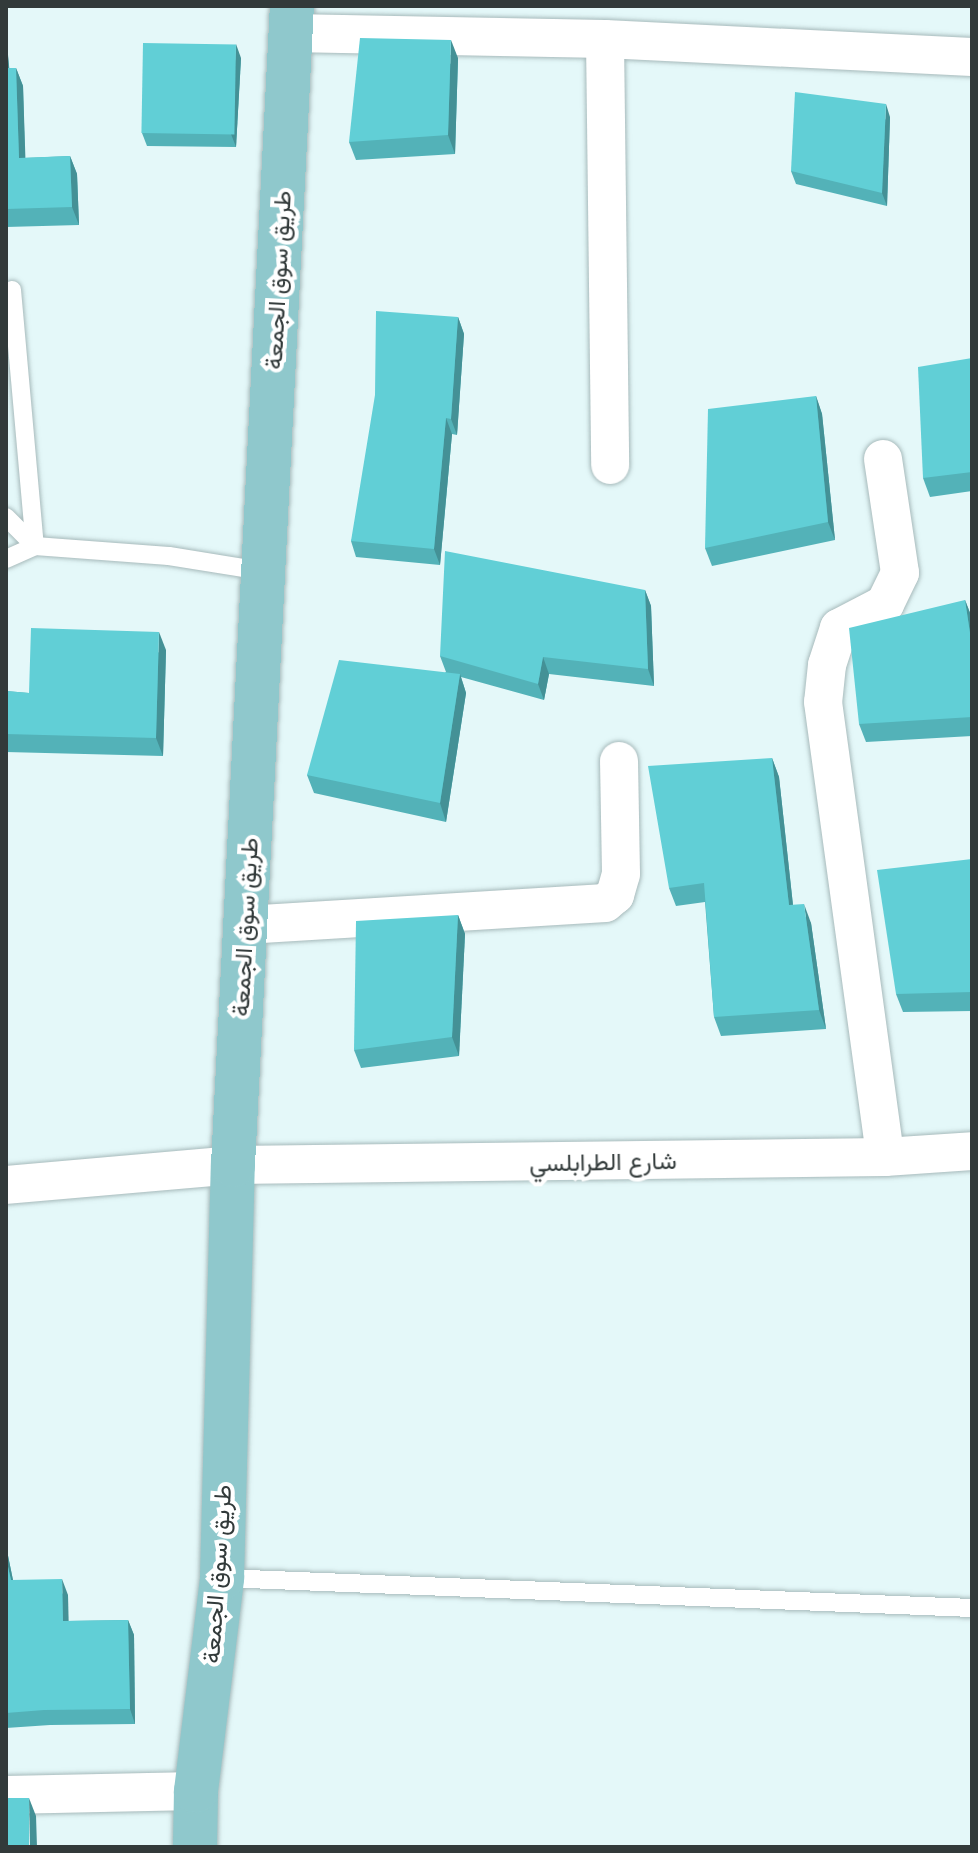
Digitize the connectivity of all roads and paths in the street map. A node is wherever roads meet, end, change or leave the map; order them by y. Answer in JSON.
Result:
{"nodes":[{"id":1,"x":291,"y":20,"type":"edge"},
{"id":2,"x":605,"y":39,"type":"junction"},
{"id":3,"x":972,"y":57,"type":"edge"},
{"id":4,"x":12,"y":290,"type":"dead end"},
{"id":5,"x":883,"y":459,"type":"dead end"},
{"id":6,"x":610,"y":465,"type":"dead end"},
{"id":7,"x":6,"y":517,"type":"edge"},
{"id":8,"x":35,"y":546,"type":"junction"},
{"id":9,"x":6,"y":559,"type":"edge"},
{"id":10,"x":263,"y":571,"type":"junction"},
{"id":11,"x":619,"y":761,"type":"dead end"},
{"id":12,"x":245,"y":925,"type":"junction"},
{"id":13,"x":972,"y":1151,"type":"edge"},
{"id":14,"x":885,"y":1157,"type":"junction"},
{"id":15,"x":233,"y":1165,"type":"junction"},
{"id":16,"x":6,"y":1185,"type":"edge"},
{"id":17,"x":222,"y":1578,"type":"junction"},
{"id":18,"x":972,"y":1608,"type":"edge"},
{"id":19,"x":196,"y":1791,"type":"junction"},
{"id":20,"x":6,"y":1795,"type":"edge"},
{"id":21,"x":195,"y":1847,"type":"edge"}],
"edges":[{"from":1,"to":2,"type":"street"},
{"from":1,"to":10,"type":"main road","name":"طريق سوق الجمعة"},
{"from":2,"to":3,"type":"street"},
{"from":2,"to":6,"type":"street"},
{"from":4,"to":8,"type":"lane"},
{"from":5,"to":14,"type":"street"},
{"from":7,"to":8,"type":"lane"},
{"from":8,"to":9,"type":"lane"},
{"from":8,"to":10,"type":"lane"},
{"from":10,"to":12,"type":"main road","name":"طريق سوق الجمعة"},
{"from":11,"to":12,"type":"street"},
{"from":12,"to":15,"type":"main road","name":"طريق سوق الجمعة"},
{"from":13,"to":14,"type":"street","name":"شارع الطرابلسي"},
{"from":14,"to":15,"type":"street","name":"شارع الطرابلسي"},
{"from":15,"to":16,"type":"street","name":"شارع الطرابلسي"},
{"from":15,"to":17,"type":"main road","name":"طريق سوق الجمعة"},
{"from":17,"to":18,"type":"lane"},
{"from":17,"to":19,"type":"main road","name":"طريق سوق الجمعة"},
{"from":19,"to":20,"type":"street"},
{"from":19,"to":21,"type":"main road","name":"طريق سوق الجمعة"}]}
